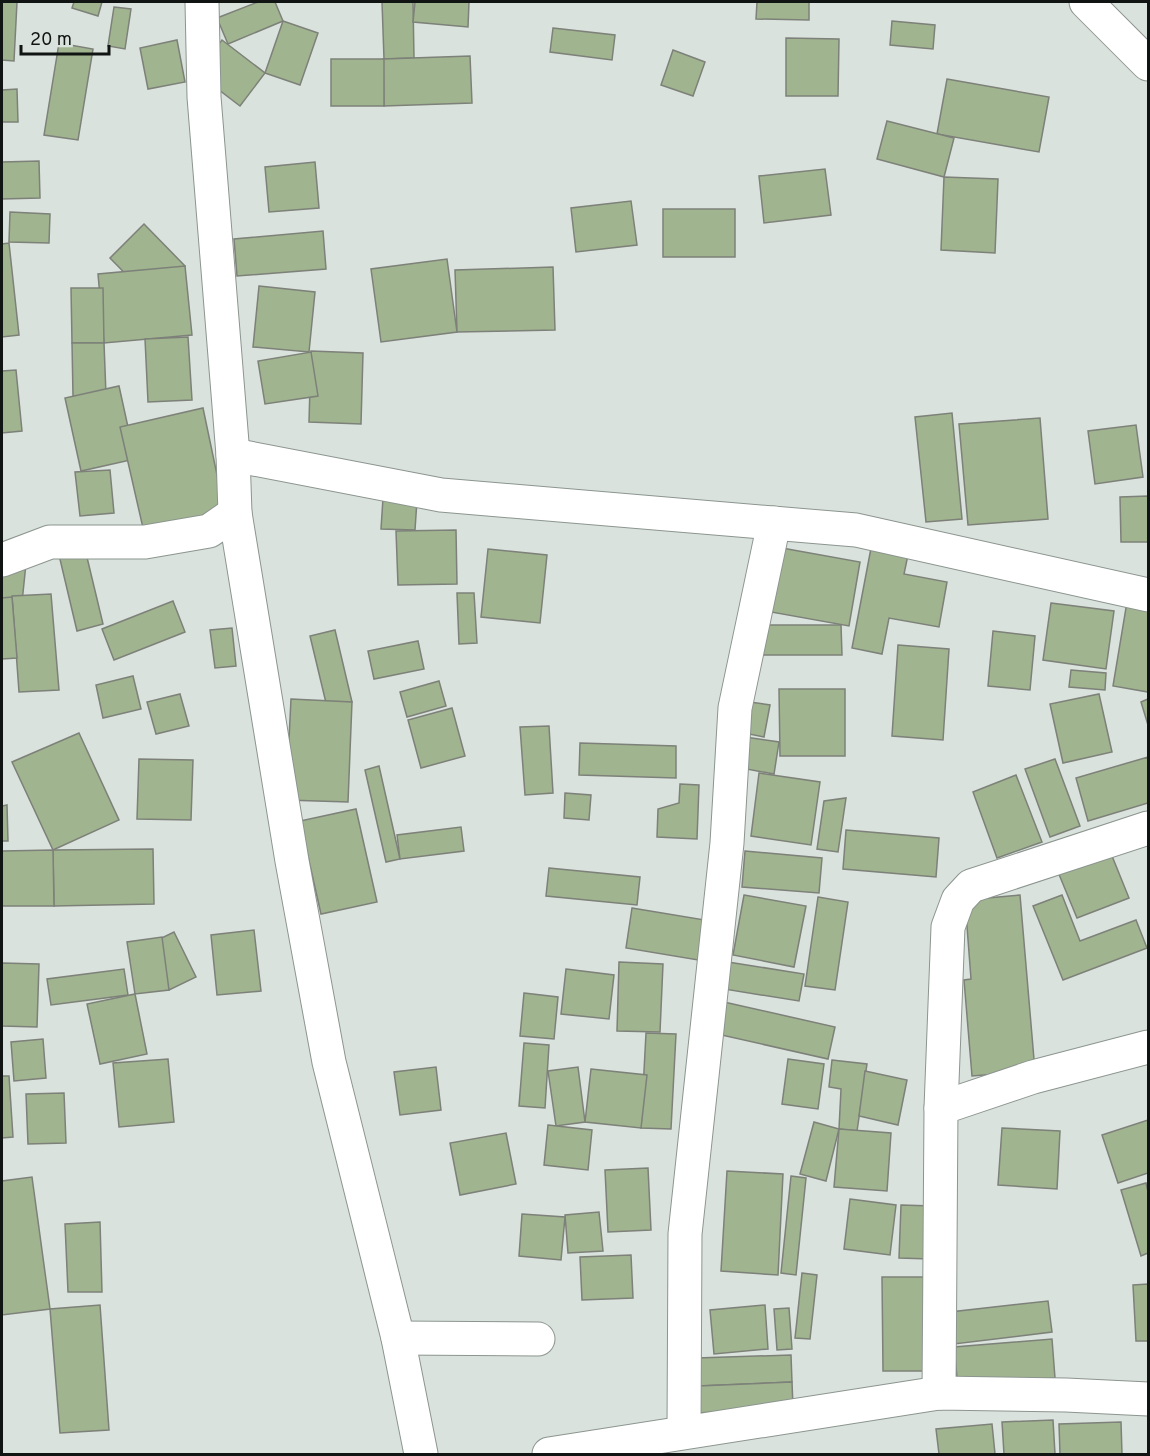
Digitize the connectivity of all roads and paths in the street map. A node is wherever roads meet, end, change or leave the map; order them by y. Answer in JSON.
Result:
{"nodes":[{"id":1,"x":201,"y":2,"type":"edge"},
{"id":2,"x":1086,"y":2,"type":"edge"},
{"id":3,"x":1149,"y":64,"type":"edge"},
{"id":4,"x":233,"y":455,"type":"junction"},
{"id":5,"x":235,"y":513,"type":"junction"},
{"id":6,"x":774,"y":523,"type":"junction"},
{"id":7,"x":2,"y":560,"type":"edge"},
{"id":8,"x":1149,"y":595,"type":"edge"},
{"id":9,"x":1149,"y":828,"type":"edge"},
{"id":10,"x":1149,"y":1047,"type":"edge"},
{"id":11,"x":941,"y":1108,"type":"junction"},
{"id":12,"x":398,"y":1338,"type":"junction"},
{"id":13,"x":538,"y":1339,"type":"dead end"},
{"id":14,"x":939,"y":1393,"type":"junction"},
{"id":15,"x":1149,"y":1399,"type":"edge"},
{"id":16,"x":684,"y":1431,"type":"junction"},
{"id":17,"x":422,"y":1455,"type":"edge"},
{"id":18,"x":549,"y":1455,"type":"edge"}],
"edges":[{"from":1,"to":4,"type":"street"},
{"from":2,"to":3,"type":"street"},
{"from":4,"to":5,"type":"street"},
{"from":4,"to":6,"type":"street"},
{"from":5,"to":7,"type":"street"},
{"from":5,"to":12,"type":"street"},
{"from":6,"to":8,"type":"street"},
{"from":6,"to":16,"type":"street"},
{"from":9,"to":11,"type":"street"},
{"from":10,"to":11,"type":"street"},
{"from":11,"to":14,"type":"street"},
{"from":12,"to":13,"type":"street"},
{"from":12,"to":17,"type":"street"},
{"from":14,"to":15,"type":"street"},
{"from":14,"to":16,"type":"street"},
{"from":16,"to":18,"type":"street"}]}
